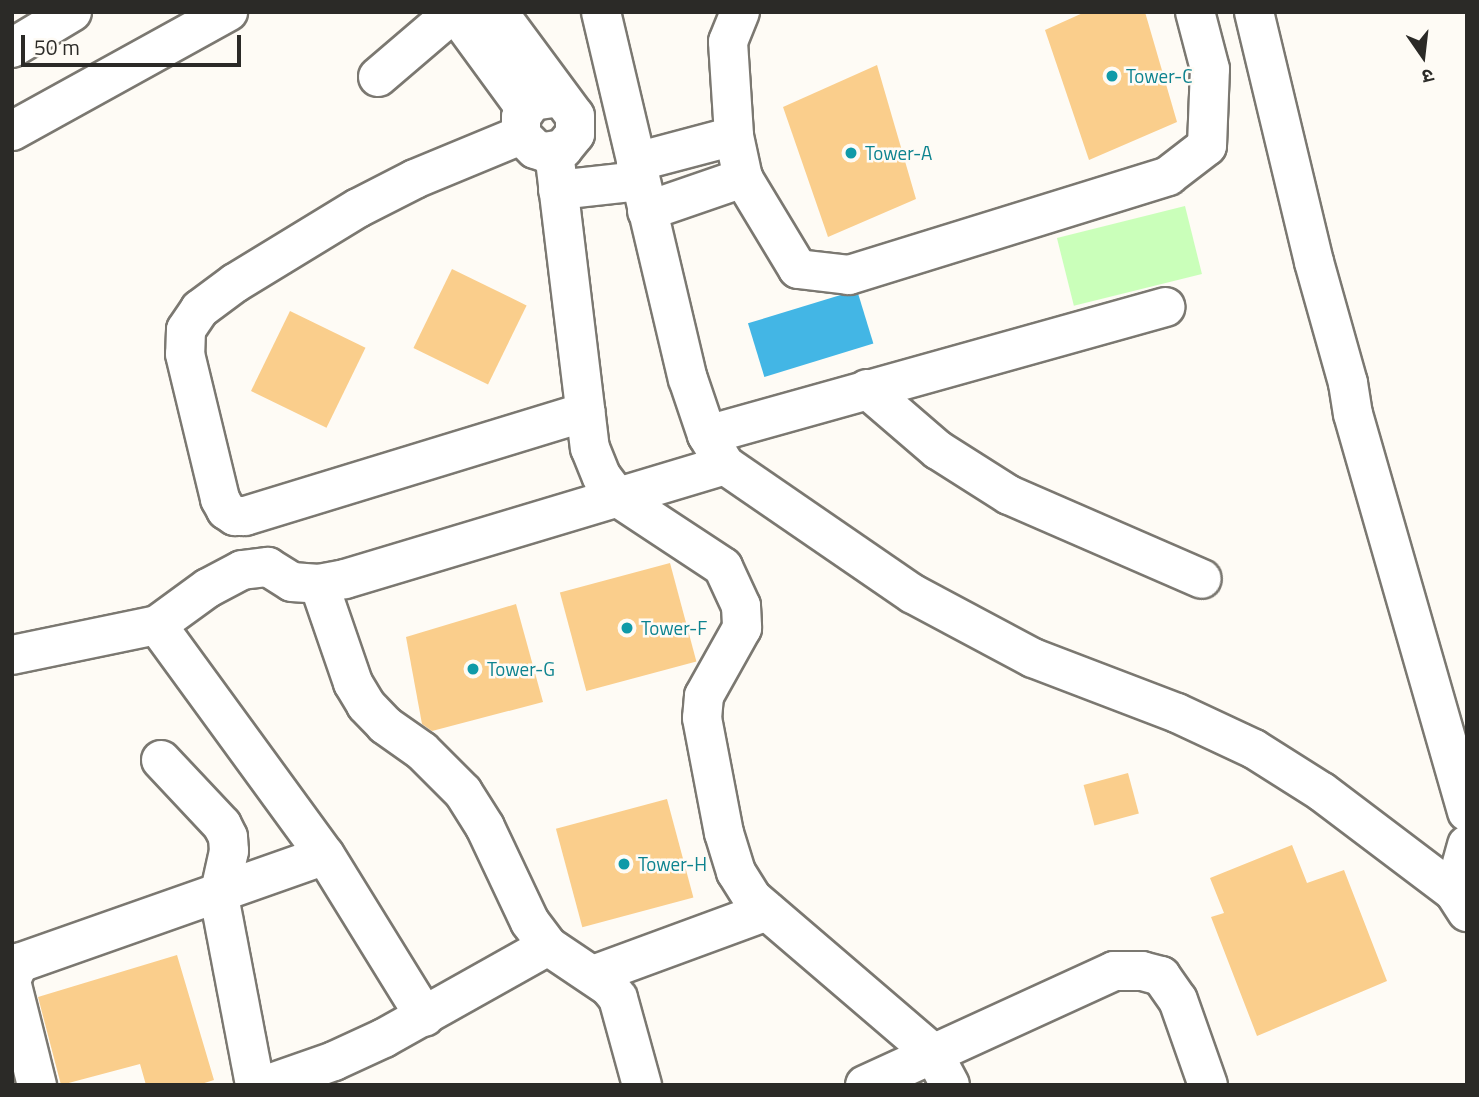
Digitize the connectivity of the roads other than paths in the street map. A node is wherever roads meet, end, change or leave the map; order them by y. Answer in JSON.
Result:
{"nodes":[{"id":1,"x":72,"y":12,"type":"edge"},
{"id":2,"x":228,"y":12,"type":"edge"},
{"id":3,"x":455,"y":12,"type":"edge"},
{"id":4,"x":498,"y":12,"type":"edge"},
{"id":5,"x":601,"y":12,"type":"edge"},
{"id":6,"x":740,"y":12,"type":"edge"},
{"id":7,"x":1195,"y":12,"type":"edge"},
{"id":8,"x":1254,"y":12,"type":"edge"},
{"id":9,"x":12,"y":48,"type":"edge"},
{"id":10,"x":378,"y":77,"type":"dead end"},
{"id":11,"x":540,"y":123,"type":"junction"},
{"id":12,"x":12,"y":131,"type":"edge"},
{"id":13,"x":734,"y":136,"type":"junction"},
{"id":14,"x":743,"y":178,"type":"junction"},
{"id":15,"x":641,"y":185,"type":"junction"},
{"id":16,"x":558,"y":190,"type":"junction"},
{"id":17,"x":1165,"y":307,"type":"dead end"},
{"id":18,"x":867,"y":389,"type":"junction"},
{"id":19,"x":585,"y":412,"type":"junction"},
{"id":20,"x":716,"y":450,"type":"junction"},
{"id":21,"x":617,"y":497,"type":"junction"},
{"id":22,"x":235,"y":516,"type":"junction"},
{"id":23,"x":268,"y":567,"type":"junction"},
{"id":24,"x":1202,"y":579,"type":"dead end"},
{"id":25,"x":319,"y":584,"type":"junction"},
{"id":26,"x":157,"y":625,"type":"junction"},
{"id":27,"x":12,"y":655,"type":"edge"},
{"id":28,"x":161,"y":760,"type":"dead end"},
{"id":29,"x":1467,"y":812,"type":"edge"},
{"id":30,"x":1467,"y":845,"type":"edge"},
{"id":31,"x":324,"y":855,"type":"junction"},
{"id":32,"x":220,"y":892,"type":"junction"},
{"id":33,"x":1460,"y":902,"type":"edge"},
{"id":34,"x":767,"y":911,"type":"junction"},
{"id":35,"x":548,"y":946,"type":"junction"},
{"id":36,"x":593,"y":975,"type":"junction"},
{"id":37,"x":12,"y":978,"type":"edge"},
{"id":38,"x":12,"y":985,"type":"edge"},
{"id":39,"x":425,"y":1017,"type":"junction"},
{"id":40,"x":941,"y":1069,"type":"edge"},
{"id":41,"x":37,"y":1085,"type":"edge"},
{"id":42,"x":255,"y":1085,"type":"edge"},
{"id":43,"x":266,"y":1085,"type":"edge"},
{"id":44,"x":642,"y":1085,"type":"edge"},
{"id":45,"x":865,"y":1085,"type":"edge"},
{"id":46,"x":1208,"y":1085,"type":"edge"}],
"edges":[{"from":1,"to":9,"type":"street"},
{"from":2,"to":12,"type":"street"},
{"from":3,"to":10,"type":"street"},
{"from":3,"to":11,"type":"street"},
{"from":4,"to":11,"type":"street"},
{"from":5,"to":15,"type":"street"},
{"from":6,"to":13,"type":"street"},
{"from":7,"to":14,"type":"street"},
{"from":8,"to":29,"type":"street"},
{"from":11,"to":16,"type":"street"},
{"from":11,"to":22,"type":"street"},
{"from":13,"to":14,"type":"street"},
{"from":13,"to":15,"type":"street"},
{"from":14,"to":15,"type":"street"},
{"from":15,"to":16,"type":"street"},
{"from":15,"to":20,"type":"street"},
{"from":16,"to":19,"type":"street"},
{"from":17,"to":18,"type":"street"},
{"from":18,"to":20,"type":"street"},
{"from":18,"to":24,"type":"street"},
{"from":19,"to":21,"type":"street"},
{"from":19,"to":22,"type":"street"},
{"from":20,"to":21,"type":"street"},
{"from":20,"to":33,"type":"street"},
{"from":21,"to":25,"type":"street"},
{"from":21,"to":34,"type":"street"},
{"from":22,"to":23,"type":"street"},
{"from":23,"to":25,"type":"street"},
{"from":23,"to":26,"type":"street"},
{"from":25,"to":35,"type":"street"},
{"from":26,"to":27,"type":"street"},
{"from":26,"to":31,"type":"street"},
{"from":28,"to":32,"type":"street"},
{"from":30,"to":33,"type":"street"},
{"from":31,"to":32,"type":"street"},
{"from":31,"to":39,"type":"street"},
{"from":32,"to":37,"type":"street"},
{"from":32,"to":42,"type":"street"},
{"from":34,"to":36,"type":"street"},
{"from":34,"to":40,"type":"street"},
{"from":35,"to":36,"type":"street"},
{"from":35,"to":39,"type":"street"},
{"from":36,"to":44,"type":"street"},
{"from":38,"to":41,"type":"street"},
{"from":39,"to":43,"type":"street"},
{"from":40,"to":45,"type":"street"},
{"from":40,"to":46,"type":"street"}]}
